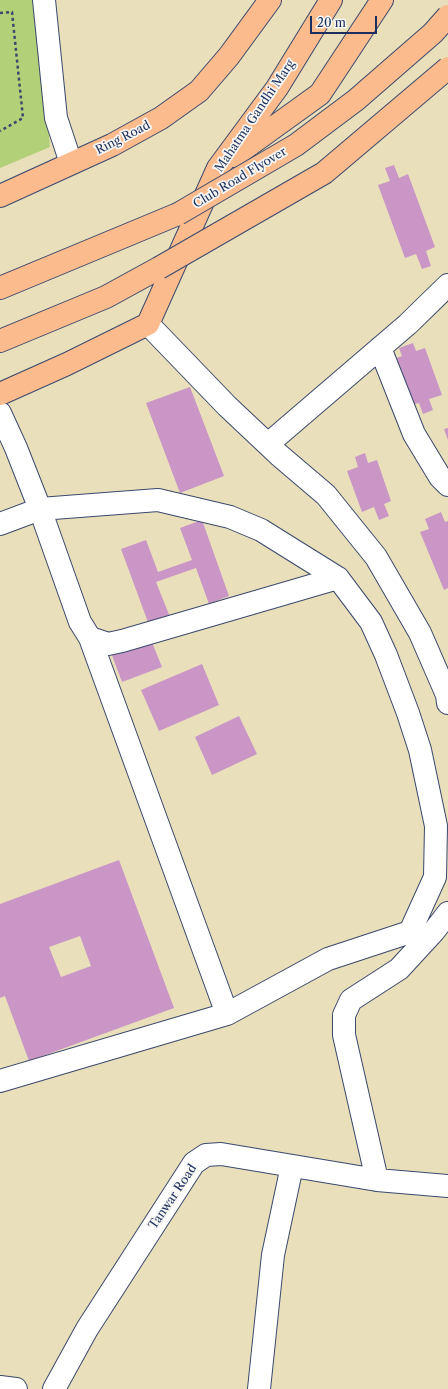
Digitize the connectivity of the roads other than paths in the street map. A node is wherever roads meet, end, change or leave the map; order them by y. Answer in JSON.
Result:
{"nodes":[{"id":1,"x":44,"y":0,"type":"edge"},
{"id":2,"x":270,"y":0,"type":"edge"},
{"id":3,"x":331,"y":0,"type":"edge"},
{"id":4,"x":382,"y":0,"type":"edge"},
{"id":5,"x":448,"y":16,"type":"edge"},
{"id":6,"x":448,"y":68,"type":"edge"},
{"id":7,"x":71,"y":163,"type":"junction"},
{"id":8,"x":218,"y":168,"type":"junction"},
{"id":9,"x":0,"y":196,"type":"edge"},
{"id":10,"x":448,"y":285,"type":"edge"},
{"id":11,"x":0,"y":288,"type":"edge"},
{"id":12,"x":148,"y":324,"type":"junction"},
{"id":13,"x":0,"y":341,"type":"edge"},
{"id":14,"x":380,"y":348,"type":"junction"},
{"id":15,"x":0,"y":394,"type":"edge"},
{"id":16,"x":0,"y":413,"type":"edge"},
{"id":17,"x":268,"y":444,"type":"junction"},
{"id":18,"x":448,"y":485,"type":"edge"},
{"id":19,"x":40,"y":509,"type":"junction"},
{"id":20,"x":0,"y":524,"type":"edge"},
{"id":21,"x":338,"y":578,"type":"junction"},
{"id":22,"x":90,"y":638,"type":"junction"},
{"id":23,"x":448,"y":703,"type":"edge"},
{"id":24,"x":448,"y":913,"type":"edge"},
{"id":25,"x":227,"y":1014,"type":"junction"},
{"id":26,"x":0,"y":1082,"type":"edge"},
{"id":27,"x":292,"y":1166,"type":"junction"},
{"id":28,"x":377,"y":1180,"type":"junction"},
{"id":29,"x":448,"y":1186,"type":"edge"},
{"id":30,"x":0,"y":1387,"type":"edge"},
{"id":31,"x":16,"y":1389,"type":"edge"},
{"id":32,"x":54,"y":1389,"type":"edge"},
{"id":33,"x":259,"y":1389,"type":"edge"}],
"edges":[{"from":1,"to":7,"type":"street"},
{"from":2,"to":7,"type":"main road","name":"Ring Road"},
{"from":3,"to":8,"type":"main road","name":"Mahatma Gandhi Marg"},
{"from":4,"to":8,"type":"main road"},
{"from":5,"to":11,"type":"main road","name":"Club Road Flyover","bridge":true},
{"from":6,"to":13,"type":"main road","bridge":true},
{"from":7,"to":9,"type":"main road","name":"Ring Road"},
{"from":8,"to":12,"type":"main road","name":"Mahatma Gandhi Marg"},
{"from":10,"to":14,"type":"street"},
{"from":12,"to":15,"type":"main road"},
{"from":12,"to":17,"type":"street"},
{"from":14,"to":17,"type":"street"},
{"from":14,"to":18,"type":"street"},
{"from":16,"to":19,"type":"street"},
{"from":17,"to":23,"type":"street"},
{"from":19,"to":20,"type":"street"},
{"from":19,"to":21,"type":"street"},
{"from":19,"to":22,"type":"street"},
{"from":21,"to":22,"type":"street"},
{"from":21,"to":25,"type":"street"},
{"from":22,"to":25,"type":"street"},
{"from":24,"to":28,"type":"street"},
{"from":25,"to":26,"type":"street"},
{"from":27,"to":28,"type":"street","name":"Tanwar Road"},
{"from":27,"to":32,"type":"street","name":"Tanwar Road"},
{"from":27,"to":33,"type":"street"},
{"from":28,"to":29,"type":"street","name":"Tanwar Road"},
{"from":30,"to":31,"type":"street"}]}
